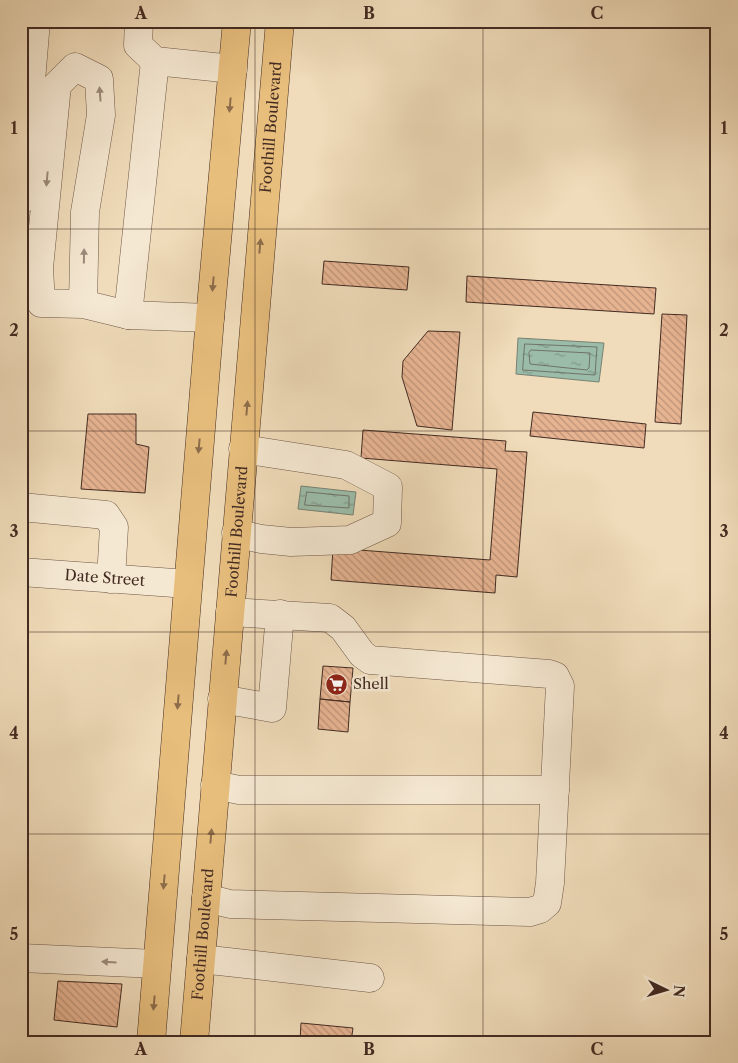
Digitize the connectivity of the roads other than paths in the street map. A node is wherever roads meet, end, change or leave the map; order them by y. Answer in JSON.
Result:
{"nodes":[{"id":1,"x":36,"y":21,"type":"edge"},
{"id":2,"x":139,"y":21,"type":"edge"},
{"id":3,"x":237,"y":21,"type":"edge"},
{"id":4,"x":280,"y":21,"type":"edge"},
{"id":5,"x":155,"y":61,"type":"junction"},
{"id":6,"x":233,"y":69,"type":"junction"},
{"id":7,"x":21,"y":200,"type":"edge"},
{"id":8,"x":83,"y":304,"type":"junction"},
{"id":9,"x":128,"y":314,"type":"junction"},
{"id":10,"x":210,"y":318,"type":"junction"},
{"id":11,"x":243,"y":449,"type":"junction"},
{"id":12,"x":21,"y":508,"type":"edge"},
{"id":13,"x":236,"y":533,"type":"junction"},
{"id":14,"x":21,"y":572,"type":"edge"},
{"id":15,"x":111,"y":578,"type":"junction"},
{"id":16,"x":188,"y":584,"type":"junction"},
{"id":17,"x":230,"y":612,"type":"junction"},
{"id":18,"x":280,"y":614,"type":"junction"},
{"id":19,"x":222,"y":699,"type":"junction"},
{"id":20,"x":215,"y":785,"type":"junction"},
{"id":21,"x":555,"y":790,"type":"junction"},
{"id":22,"x":206,"y":898,"type":"junction"},
{"id":23,"x":21,"y":958,"type":"edge"},
{"id":24,"x":200,"y":959,"type":"junction"},
{"id":25,"x":157,"y":964,"type":"junction"},
{"id":26,"x":370,"y":978,"type":"dead end"},
{"id":27,"x":151,"y":1042,"type":"edge"},
{"id":28,"x":194,"y":1042,"type":"edge"}],
"edges":[{"from":1,"to":7,"type":"street"},
{"from":2,"to":5,"type":"street"},
{"from":3,"to":6,"type":"main road"},
{"from":11,"to":4,"type":"main road","name":"Foothill Boulevard","one_way":true},
{"from":5,"to":6,"type":"street"},
{"from":5,"to":9,"type":"street"},
{"from":6,"to":10,"type":"main road","one_way":true},
{"from":8,"to":8,"type":"street","one_way":true},
{"from":8,"to":9,"type":"street"},
{"from":9,"to":10,"type":"street"},
{"from":10,"to":16,"type":"main road","one_way":true},
{"from":11,"to":13,"type":"main road","name":"Foothill Boulevard"},
{"from":11,"to":13,"type":"street"},
{"from":12,"to":15,"type":"street"},
{"from":13,"to":17,"type":"main road","name":"Foothill Boulevard"},
{"from":14,"to":15,"type":"street","name":"Date Street"},
{"from":15,"to":16,"type":"street","name":"Date Street"},
{"from":16,"to":25,"type":"main road","one_way":true},
{"from":17,"to":18,"type":"street"},
{"from":19,"to":17,"type":"main road","name":"Foothill Boulevard","one_way":true},
{"from":18,"to":19,"type":"street"},
{"from":18,"to":21,"type":"street"},
{"from":19,"to":20,"type":"main road","name":"Foothill Boulevard"},
{"from":20,"to":21,"type":"street"},
{"from":22,"to":20,"type":"main road","name":"Foothill Boulevard","one_way":true},
{"from":21,"to":22,"type":"street"},
{"from":22,"to":24,"type":"main road","name":"Foothill Boulevard"},
{"from":25,"to":23,"type":"street","one_way":true},
{"from":24,"to":26,"type":"street"},
{"from":24,"to":28,"type":"main road","name":"Foothill Boulevard"},
{"from":25,"to":27,"type":"main road","one_way":true}]}
